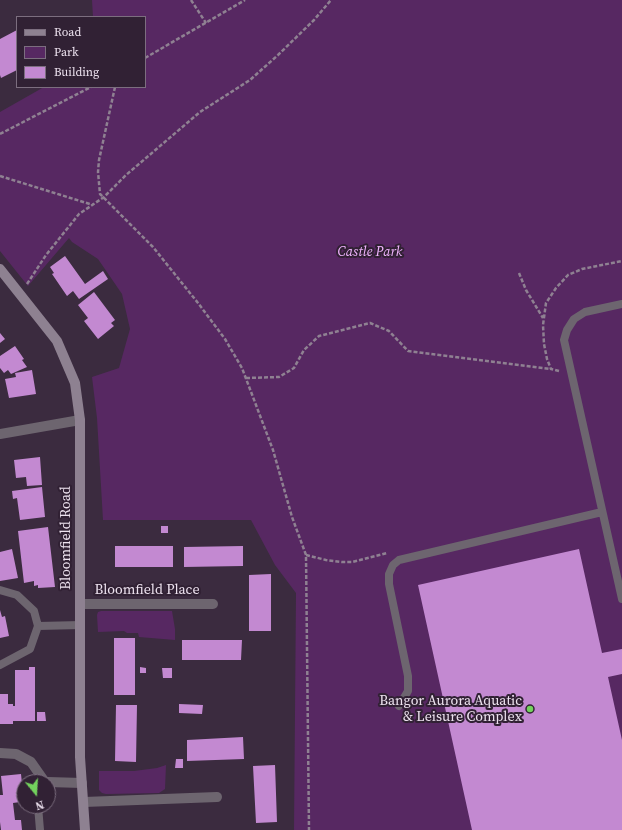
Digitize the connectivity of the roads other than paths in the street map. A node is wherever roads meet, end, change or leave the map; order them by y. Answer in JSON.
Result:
{"nodes":[{"id":1,"x":0,"y":269,"type":"edge"},
{"id":2,"x":622,"y":304,"type":"edge"},
{"id":3,"x":80,"y":420,"type":"junction"},
{"id":4,"x":0,"y":434,"type":"edge"},
{"id":5,"x":602,"y":512,"type":"junction"},
{"id":6,"x":0,"y":590,"type":"edge"},
{"id":7,"x":622,"y":599,"type":"edge"},
{"id":8,"x":80,"y":604,"type":"junction"},
{"id":9,"x":213,"y":604,"type":"dead end"},
{"id":10,"x":81,"y":625,"type":"junction"},
{"id":11,"x":38,"y":626,"type":"junction"},
{"id":12,"x":0,"y":665,"type":"edge"},
{"id":13,"x":399,"y":706,"type":"dead end"},
{"id":14,"x":0,"y":753,"type":"edge"},
{"id":15,"x":41,"y":774,"type":"edge"},
{"id":16,"x":56,"y":782,"type":"edge"},
{"id":17,"x":82,"y":783,"type":"junction"},
{"id":18,"x":216,"y":797,"type":"dead end"},
{"id":19,"x":84,"y":802,"type":"junction"},
{"id":20,"x":39,"y":814,"type":"edge"},
{"id":21,"x":40,"y":830,"type":"edge"},
{"id":22,"x":85,"y":830,"type":"edge"}],
"edges":[{"from":1,"to":3,"type":"street","name":"Bloomfield Road"},
{"from":2,"to":5,"type":"lane"},
{"from":3,"to":4,"type":"street"},
{"from":3,"to":8,"type":"street","name":"Bloomfield Road"},
{"from":5,"to":7,"type":"lane"},
{"from":5,"to":13,"type":"lane"},
{"from":6,"to":11,"type":"lane"},
{"from":8,"to":9,"type":"street","name":"Bloomfield Place"},
{"from":8,"to":10,"type":"street","name":"Bloomfield Road"},
{"from":10,"to":11,"type":"lane"},
{"from":10,"to":17,"type":"street","name":"Bloomfield Road"},
{"from":11,"to":12,"type":"lane"},
{"from":14,"to":15,"type":"street"},
{"from":16,"to":17,"type":"street"},
{"from":17,"to":19,"type":"street","name":"Bloomfield Road"},
{"from":18,"to":19,"type":"street"},
{"from":19,"to":22,"type":"street","name":"Bloomfield Road"},
{"from":20,"to":21,"type":"lane"}]}
